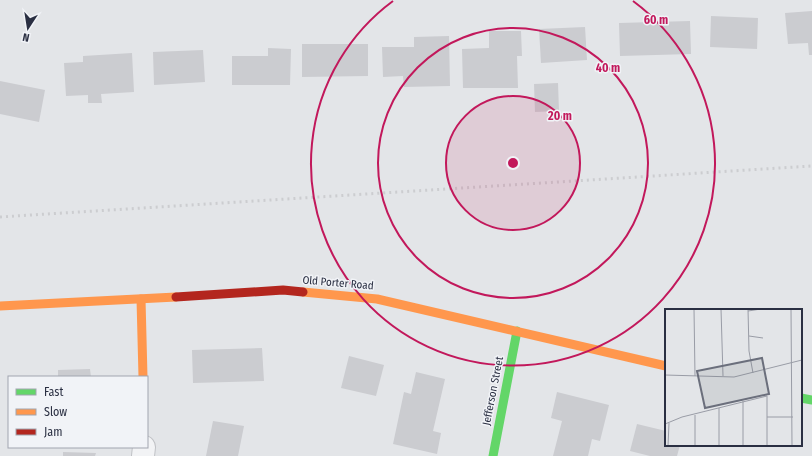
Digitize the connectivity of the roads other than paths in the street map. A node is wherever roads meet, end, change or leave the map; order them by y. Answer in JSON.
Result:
{"nodes":[{"id":1,"x":141,"y":299,"type":"junction"},
{"id":2,"x":0,"y":306,"type":"edge"},
{"id":3,"x":517,"y":331,"type":"junction"},
{"id":4,"x":665,"y":366,"type":"edge"},
{"id":5,"x":143,"y":376,"type":"edge"},
{"id":6,"x":802,"y":398,"type":"edge"},
{"id":7,"x":812,"y":400,"type":"edge"},
{"id":8,"x":493,"y":456,"type":"edge"}],
"edges":[{"from":1,"to":2,"type":"street","name":"Old Porter Road"},
{"from":1,"to":3,"type":"street","name":"Old Porter Road"},
{"from":1,"to":5,"type":"street"},
{"from":3,"to":4,"type":"street","name":"Old Porter Road"},
{"from":3,"to":8,"type":"street","name":"Jefferson Street"},
{"from":6,"to":7,"type":"street"}]}
